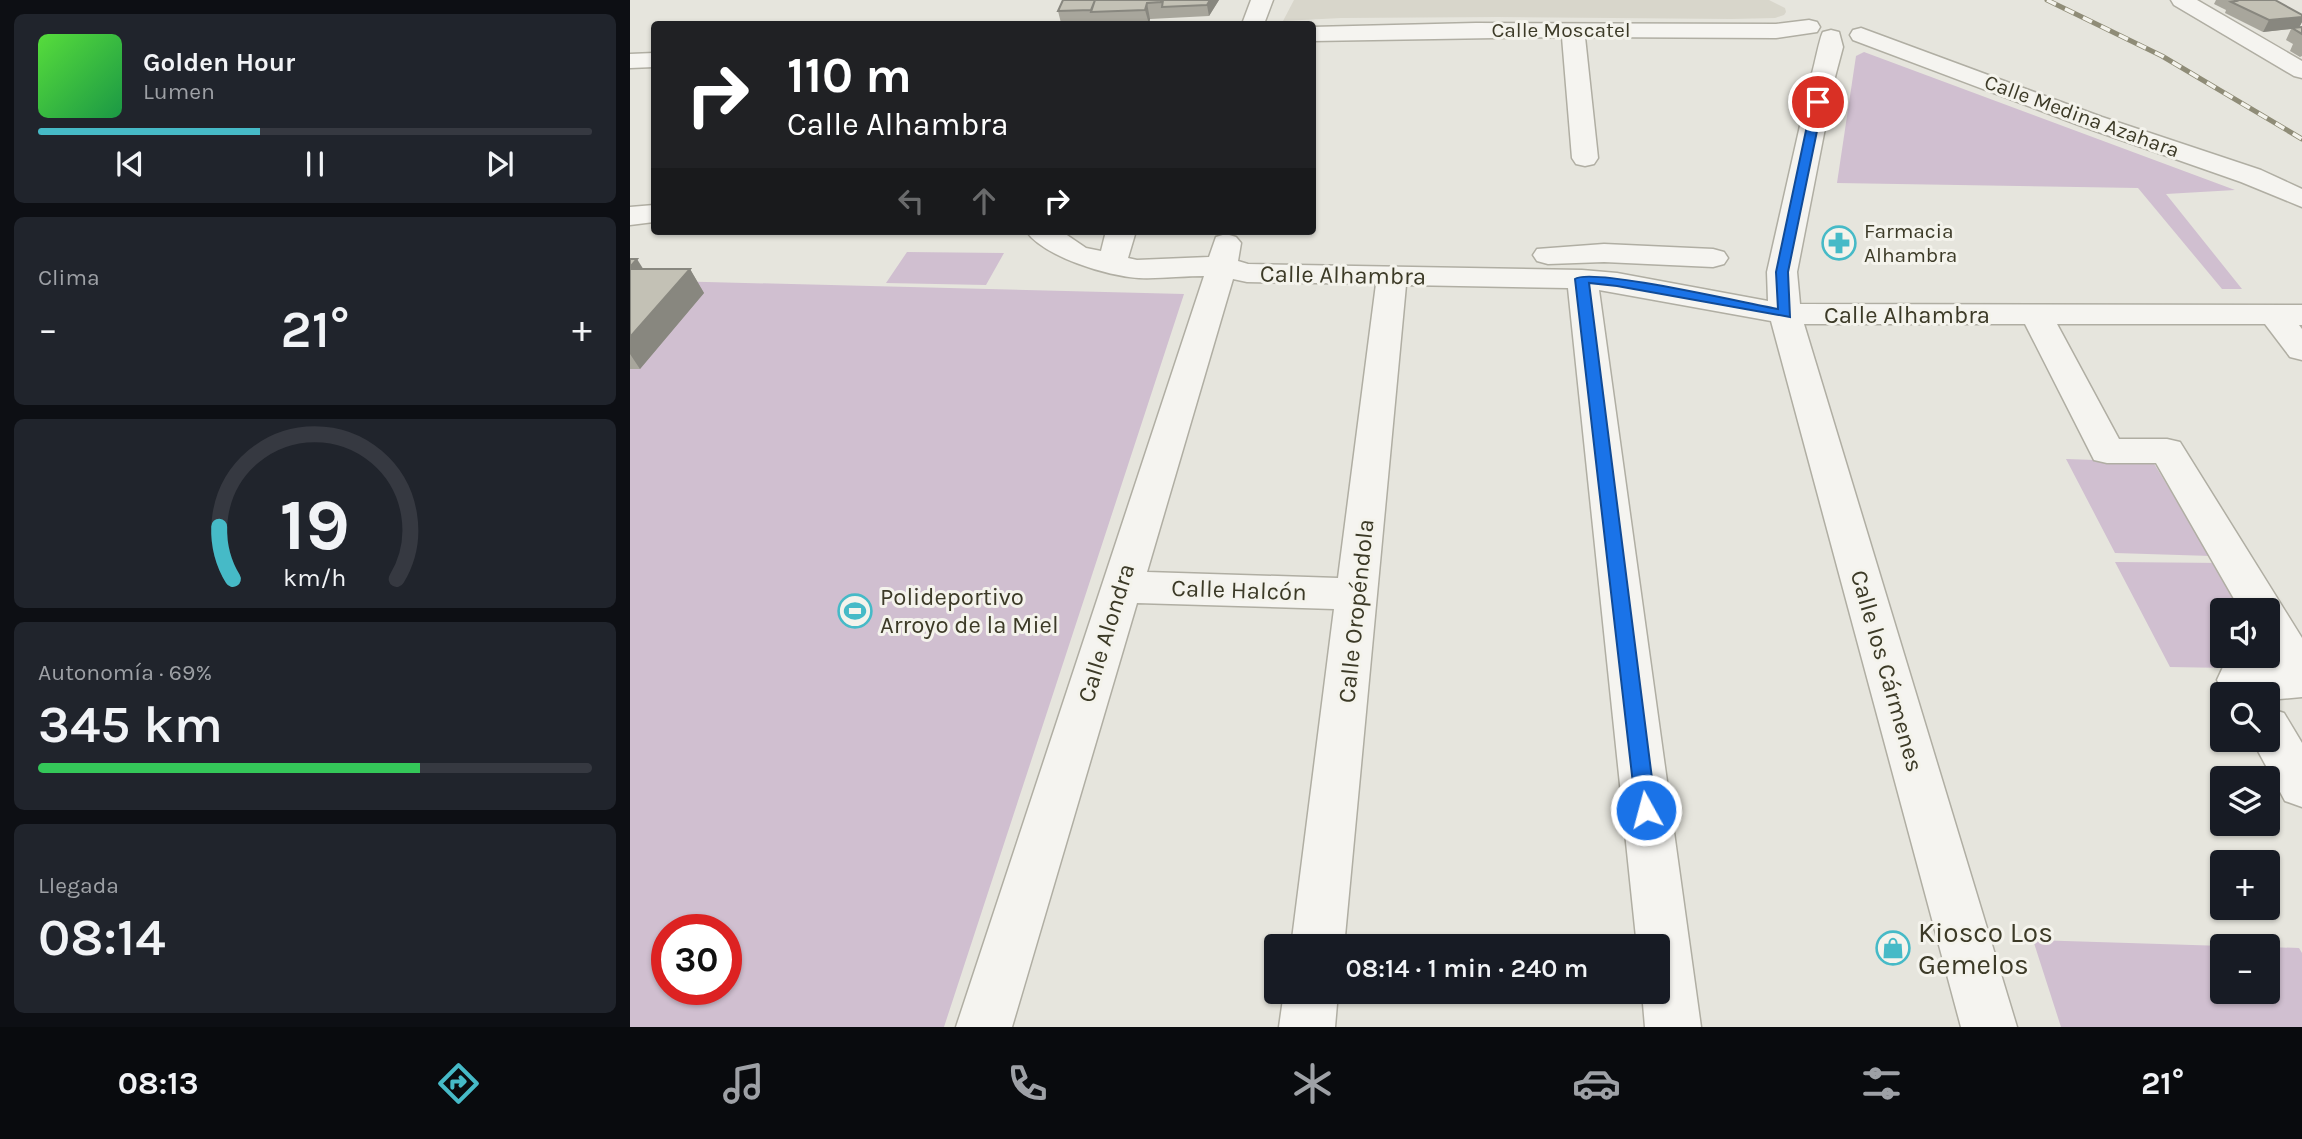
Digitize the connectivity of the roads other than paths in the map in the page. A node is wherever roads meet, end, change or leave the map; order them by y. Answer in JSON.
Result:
{"nodes":[{"id":1,"x":1262,"y":0,"type":"edge"},
{"id":2,"x":2182,"y":0,"type":"edge"},
{"id":3,"x":1254,"y":21,"type":"edge"},
{"id":4,"x":1831,"y":22,"type":"junction"},
{"id":5,"x":1573,"y":30,"type":"junction"},
{"id":6,"x":1316,"y":34,"type":"edge"},
{"id":7,"x":651,"y":60,"type":"edge"},
{"id":8,"x":630,"y":61,"type":"edge"},
{"id":9,"x":2302,"y":71,"type":"edge"},
{"id":10,"x":1585,"y":159,"type":"dead end"},
{"id":11,"x":2302,"y":199,"type":"edge"},
{"id":12,"x":651,"y":214,"type":"edge"},
{"id":13,"x":630,"y":216,"type":"edge"},
{"id":14,"x":1047,"y":235,"type":"edge"},
{"id":15,"x":1120,"y":235,"type":"edge"},
{"id":16,"x":1226,"y":244,"type":"edge"},
{"id":17,"x":1713,"y":258,"type":"dead end"},
{"id":18,"x":1112,"y":263,"type":"junction"},
{"id":19,"x":1392,"y":275,"type":"junction"},
{"id":20,"x":1582,"y":279,"type":"junction"},
{"id":21,"x":1785,"y":314,"type":"junction"},
{"id":22,"x":2036,"y":315,"type":"junction"},
{"id":23,"x":2288,"y":315,"type":"edge"},
{"id":24,"x":2302,"y":350,"type":"edge"},
{"id":25,"x":1120,"y":587,"type":"junction"},
{"id":26,"x":1359,"y":594,"type":"junction"},
{"id":27,"x":2255,"y":598,"type":"edge"},
{"id":28,"x":2280,"y":640,"type":"edge"},
{"id":29,"x":2302,"y":677,"type":"edge"},
{"id":30,"x":2240,"y":682,"type":"edge"},
{"id":31,"x":2280,"y":748,"type":"edge"},
{"id":32,"x":2302,"y":786,"type":"edge"},
{"id":33,"x":1319,"y":934,"type":"edge"},
{"id":34,"x":1310,"y":1004,"type":"edge"},
{"id":35,"x":984,"y":1027,"type":"edge"},
{"id":36,"x":1307,"y":1027,"type":"edge"},
{"id":37,"x":1673,"y":1027,"type":"edge"},
{"id":38,"x":1989,"y":1027,"type":"edge"}],
"edges":[{"from":1,"to":3,"type":"street"},
{"from":2,"to":9,"type":"street"},
{"from":4,"to":5,"type":"street","name":"Calle Moscatel"},
{"from":4,"to":11,"type":"street","name":"Calle Medina Azahara"},
{"from":4,"to":21,"type":"street","name":"Calle los Cármenes"},
{"from":5,"to":6,"type":"street","name":"Calle Moscatel"},
{"from":5,"to":10,"type":"street"},
{"from":7,"to":8,"type":"street"},
{"from":12,"to":13,"type":"street"},
{"from":14,"to":18,"type":"street"},
{"from":15,"to":18,"type":"street"},
{"from":16,"to":17,"type":"street"},
{"from":16,"to":18,"type":"street"},
{"from":16,"to":19,"type":"street","name":"Calle Alhambra"},
{"from":16,"to":25,"type":"street","name":"Calle Alondra"},
{"from":19,"to":20,"type":"street","name":"Calle Alhambra"},
{"from":19,"to":26,"type":"street","name":"Calle Oropéndola"},
{"from":20,"to":21,"type":"street","name":"Calle Alhambra"},
{"from":20,"to":37,"type":"street"},
{"from":21,"to":22,"type":"street","name":"Calle Alhambra"},
{"from":21,"to":38,"type":"street","name":"Calle los Cármenes"},
{"from":22,"to":23,"type":"street","name":"Calle Alhambra"},
{"from":22,"to":27,"type":"street"},
{"from":23,"to":24,"type":"street"},
{"from":25,"to":26,"type":"street","name":"Calle Halcón"},
{"from":25,"to":35,"type":"street","name":"Calle Alondra"},
{"from":26,"to":33,"type":"street","name":"Calle Oropéndola"},
{"from":28,"to":29,"type":"street"},
{"from":29,"to":30,"type":"street"},
{"from":31,"to":32,"type":"street"},
{"from":34,"to":36,"type":"street"}]}
